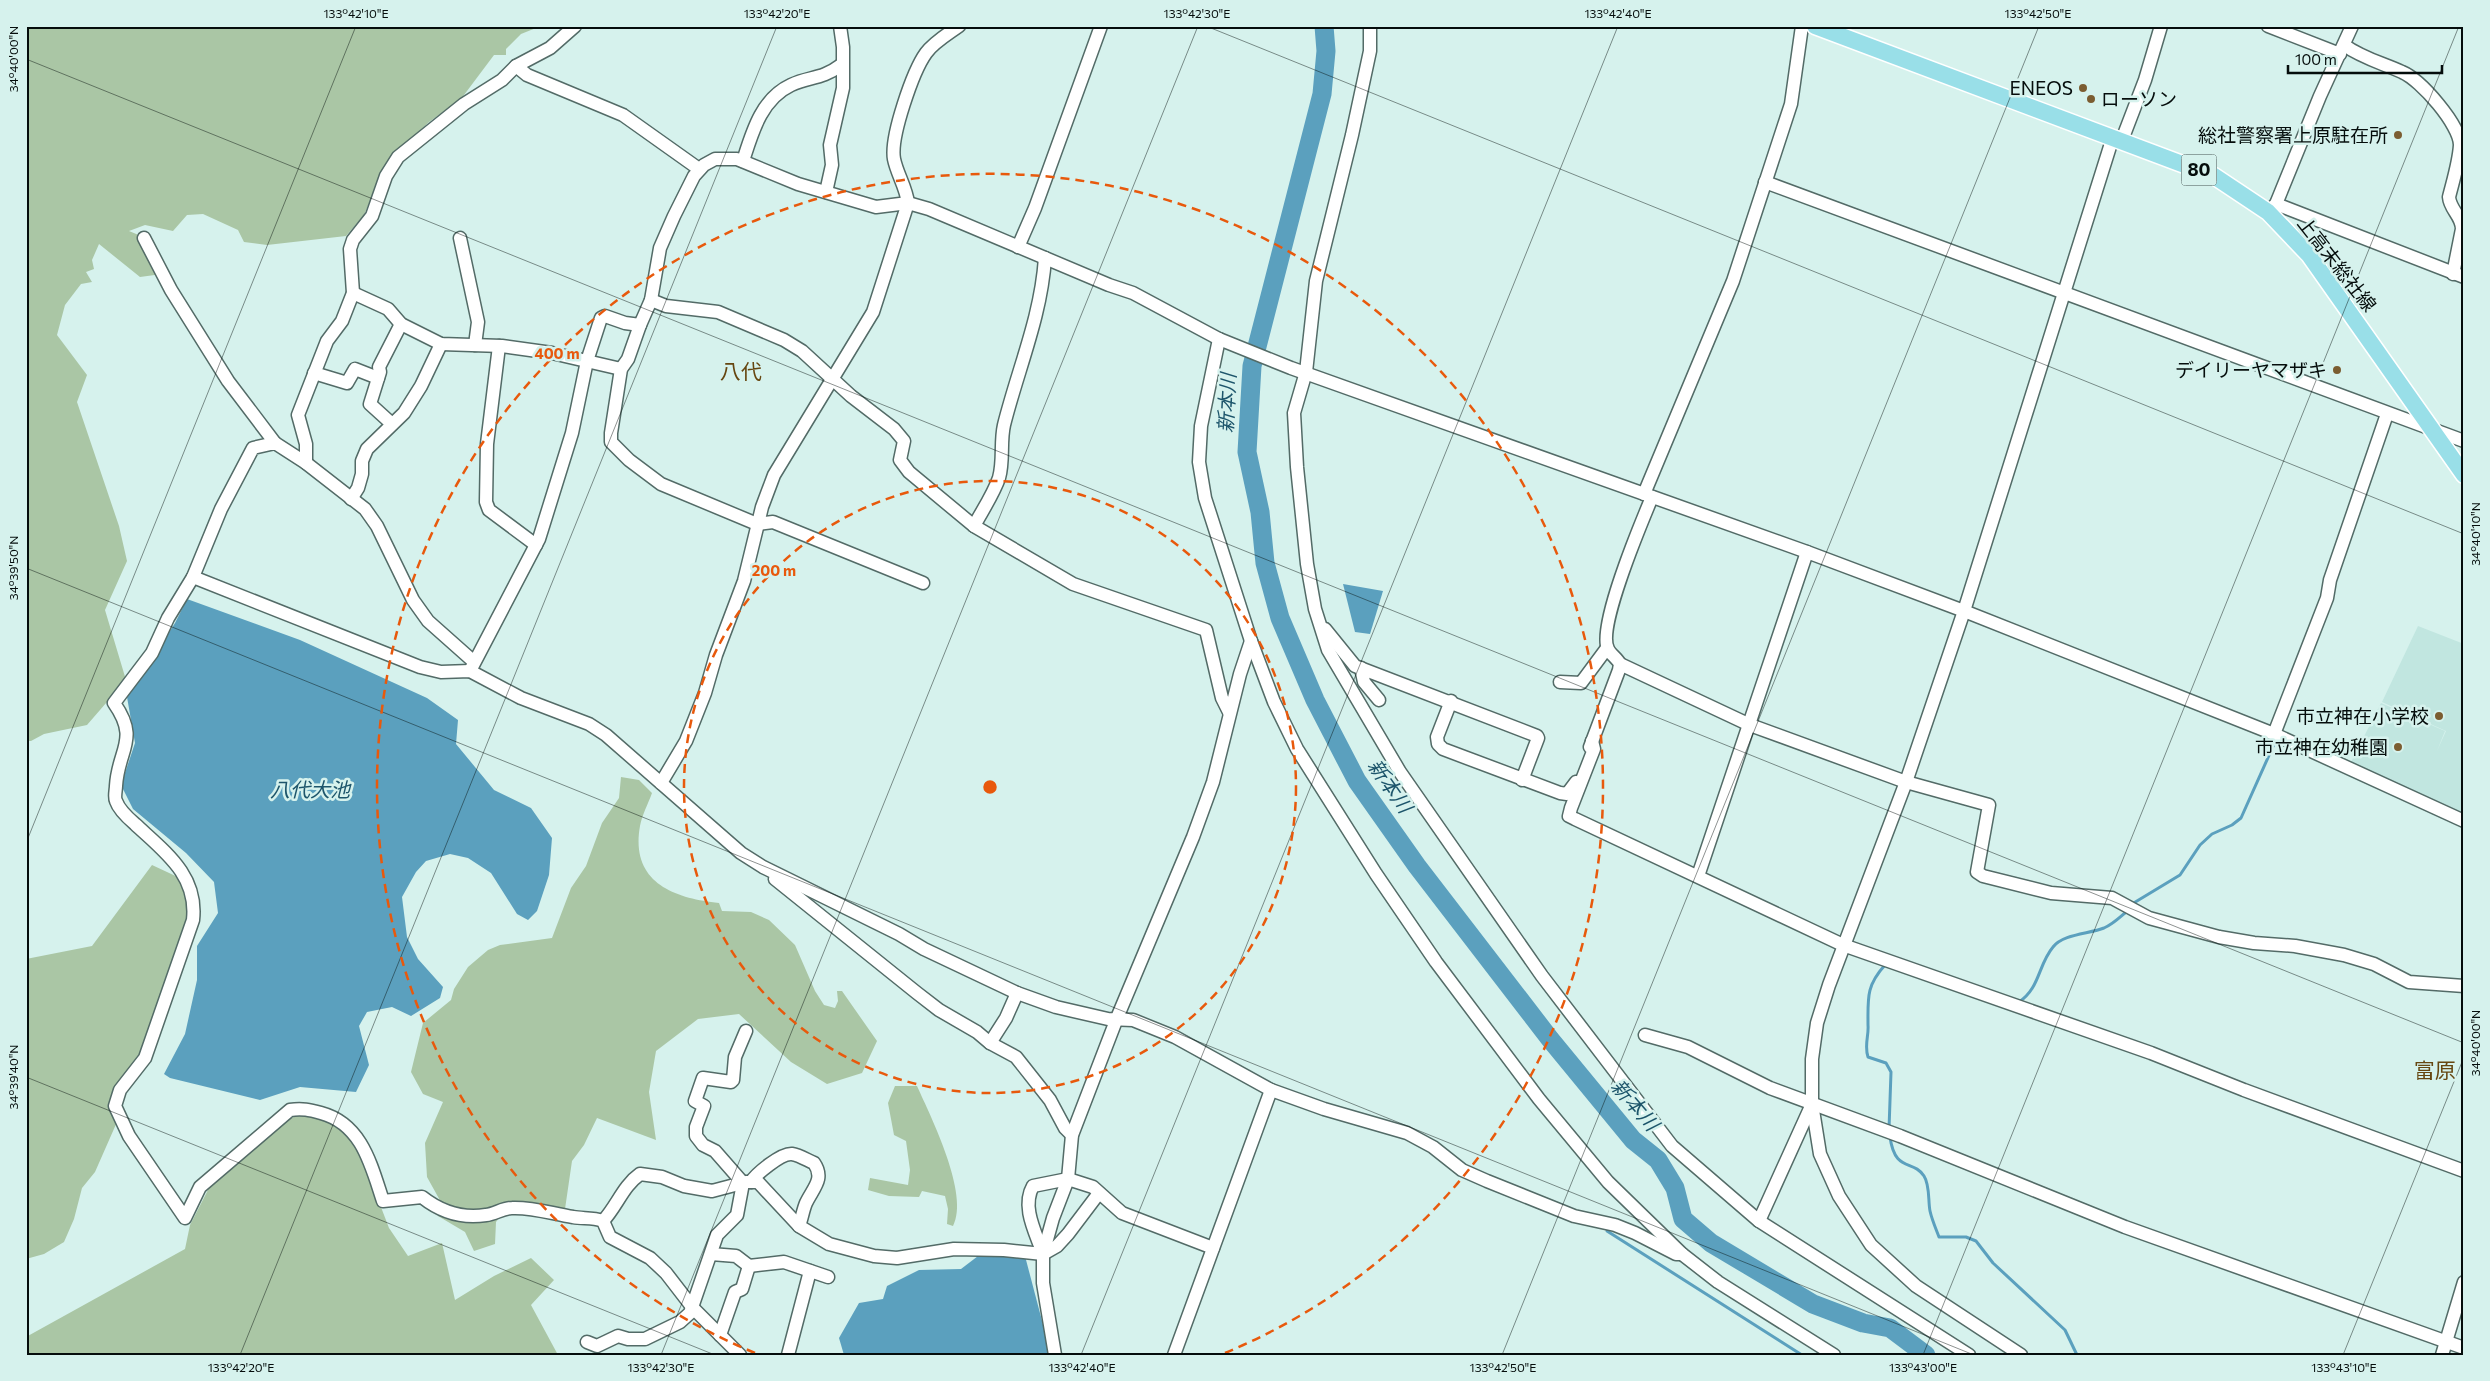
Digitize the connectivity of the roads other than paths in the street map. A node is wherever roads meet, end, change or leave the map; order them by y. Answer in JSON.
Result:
{"nodes":[{"id":1,"x":575,"y":26,"type":"edge"},
{"id":2,"x":840,"y":26,"type":"edge"},
{"id":3,"x":959,"y":26,"type":"edge"},
{"id":4,"x":1101,"y":26,"type":"edge"},
{"id":5,"x":1370,"y":26,"type":"edge"},
{"id":6,"x":1802,"y":26,"type":"edge"},
{"id":7,"x":1815,"y":26,"type":"edge"},
{"id":8,"x":2161,"y":26,"type":"edge"},
{"id":9,"x":2268,"y":26,"type":"edge"},
{"id":10,"x":2352,"y":26,"type":"edge"},
{"id":11,"x":2342,"y":49,"type":"junction"},
{"id":12,"x":841,"y":65,"type":"junction"},
{"id":13,"x":516,"y":66,"type":"junction"},
{"id":14,"x":2461,"y":133,"type":"edge"},
{"id":15,"x":2118,"y":139,"type":"junction"},
{"id":16,"x":743,"y":161,"type":"junction"},
{"id":17,"x":700,"y":169,"type":"junction"},
{"id":18,"x":1765,"y":182,"type":"junction"},
{"id":19,"x":826,"y":192,"type":"junction"},
{"id":20,"x":908,"y":203,"type":"junction"},
{"id":21,"x":2272,"y":208,"type":"junction"},
{"id":22,"x":144,"y":238,"type":"dead end"},
{"id":23,"x":460,"y":238,"type":"dead end"},
{"id":24,"x":1018,"y":247,"type":"junction"},
{"id":25,"x":1045,"y":258,"type":"junction"},
{"id":26,"x":2458,"y":275,"type":"edge"},
{"id":27,"x":353,"y":292,"type":"junction"},
{"id":28,"x":2065,"y":292,"type":"junction"},
{"id":29,"x":650,"y":300,"type":"junction"},
{"id":30,"x":401,"y":324,"type":"junction"},
{"id":31,"x":640,"y":325,"type":"junction"},
{"id":32,"x":1223,"y":341,"type":"junction"},
{"id":33,"x":441,"y":344,"type":"junction"},
{"id":34,"x":475,"y":345,"type":"junction"},
{"id":35,"x":499,"y":346,"type":"junction"},
{"id":36,"x":587,"y":361,"type":"junction"},
{"id":37,"x":622,"y":369,"type":"junction"},
{"id":38,"x":1306,"y":372,"type":"junction"},
{"id":39,"x":314,"y":373,"type":"junction"},
{"id":40,"x":378,"y":378,"type":"junction"},
{"id":41,"x":833,"y":379,"type":"junction"},
{"id":42,"x":2387,"y":414,"type":"junction"},
{"id":43,"x":392,"y":424,"type":"junction"},
{"id":44,"x":2431,"y":430,"type":"junction"},
{"id":45,"x":2464,"y":442,"type":"edge"},
{"id":46,"x":275,"y":443,"type":"junction"},
{"id":47,"x":306,"y":463,"type":"junction"},
{"id":48,"x":2464,"y":476,"type":"edge"},
{"id":49,"x":1648,"y":495,"type":"junction"},
{"id":50,"x":351,"y":499,"type":"junction"},
{"id":51,"x":758,"y":524,"type":"junction"},
{"id":52,"x":974,"y":526,"type":"junction"},
{"id":53,"x":536,"y":545,"type":"junction"},
{"id":54,"x":1807,"y":552,"type":"junction"},
{"id":55,"x":193,"y":577,"type":"junction"},
{"id":56,"x":923,"y":583,"type":"dead end"},
{"id":57,"x":1964,"y":611,"type":"junction"},
{"id":58,"x":1320,"y":625,"type":"junction"},
{"id":59,"x":1251,"y":641,"type":"junction"},
{"id":60,"x":1607,"y":648,"type":"junction"},
{"id":61,"x":1620,"y":664,"type":"junction"},
{"id":62,"x":472,"y":666,"type":"junction"},
{"id":63,"x":1361,"y":668,"type":"junction"},
{"id":64,"x":1560,"y":682,"type":"dead end"},
{"id":65,"x":1379,"y":700,"type":"dead end"},
{"id":66,"x":1451,"y":701,"type":"junction"},
{"id":67,"x":1229,"y":712,"type":"junction"},
{"id":68,"x":1750,"y":725,"type":"junction"},
{"id":69,"x":2274,"y":734,"type":"junction"},
{"id":70,"x":1592,"y":740,"type":"junction"},
{"id":71,"x":1522,"y":780,"type":"junction"},
{"id":72,"x":1906,"y":782,"type":"junction"},
{"id":73,"x":661,"y":783,"type":"junction"},
{"id":74,"x":2464,"y":821,"type":"edge"},
{"id":75,"x":774,"y":872,"type":"junction"},
{"id":76,"x":1698,"y":876,"type":"junction"},
{"id":77,"x":1844,"y":945,"type":"junction"},
{"id":78,"x":2464,"y":986,"type":"edge"},
{"id":79,"x":1017,"y":993,"type":"junction"},
{"id":80,"x":1117,"y":1018,"type":"junction"},
{"id":81,"x":746,"y":1031,"type":"dead end"},
{"id":82,"x":1645,"y":1035,"type":"dead end"},
{"id":83,"x":990,"y":1043,"type":"junction"},
{"id":84,"x":1271,"y":1090,"type":"junction"},
{"id":85,"x":1812,"y":1104,"type":"junction"},
{"id":86,"x":1072,"y":1135,"type":"junction"},
{"id":87,"x":2464,"y":1171,"type":"edge"},
{"id":88,"x":1068,"y":1179,"type":"junction"},
{"id":89,"x":747,"y":1183,"type":"junction"},
{"id":90,"x":1099,"y":1193,"type":"junction"},
{"id":91,"x":603,"y":1221,"type":"junction"},
{"id":92,"x":1759,"y":1221,"type":"junction"},
{"id":93,"x":798,"y":1226,"type":"junction"},
{"id":94,"x":1213,"y":1248,"type":"junction"},
{"id":95,"x":711,"y":1254,"type":"junction"},
{"id":96,"x":1043,"y":1254,"type":"junction"},
{"id":97,"x":1682,"y":1254,"type":"junction"},
{"id":98,"x":749,"y":1266,"type":"junction"},
{"id":99,"x":810,"y":1271,"type":"junction"},
{"id":100,"x":828,"y":1277,"type":"dead end"},
{"id":101,"x":2464,"y":1282,"type":"edge"},
{"id":102,"x":693,"y":1308,"type":"junction"},
{"id":103,"x":720,"y":1335,"type":"junction"},
{"id":104,"x":587,"y":1342,"type":"dead end"},
{"id":105,"x":2448,"y":1342,"type":"junction"},
{"id":106,"x":2464,"y":1348,"type":"edge"},
{"id":107,"x":740,"y":1355,"type":"edge"},
{"id":108,"x":788,"y":1355,"type":"edge"},
{"id":109,"x":1055,"y":1355,"type":"edge"},
{"id":110,"x":1174,"y":1355,"type":"edge"},
{"id":111,"x":1834,"y":1355,"type":"edge"},
{"id":112,"x":1969,"y":1355,"type":"edge"},
{"id":113,"x":2021,"y":1355,"type":"edge"},
{"id":114,"x":2442,"y":1355,"type":"edge"}],
"edges":[{"from":1,"to":13,"type":"street"},
{"from":2,"to":12,"type":"street"},
{"from":3,"to":20,"type":"street"},
{"from":4,"to":24,"type":"street"},
{"from":5,"to":38,"type":"street"},
{"from":6,"to":18,"type":"street"},
{"from":7,"to":15,"type":"main road","name":"上高末総社線","number":"80"},
{"from":8,"to":15,"type":"street"},
{"from":9,"to":11,"type":"street"},
{"from":10,"to":11,"type":"street"},
{"from":11,"to":14,"type":"street"},
{"from":11,"to":21,"type":"street"},
{"from":12,"to":16,"type":"street"},
{"from":12,"to":19,"type":"street"},
{"from":13,"to":17,"type":"street"},
{"from":13,"to":27,"type":"street"},
{"from":14,"to":26,"type":"street"},
{"from":15,"to":21,"type":"main road","name":"上高末総社線","number":"80"},
{"from":15,"to":28,"type":"street"},
{"from":16,"to":17,"type":"street"},
{"from":16,"to":19,"type":"street"},
{"from":17,"to":29,"type":"street"},
{"from":18,"to":28,"type":"street"},
{"from":18,"to":49,"type":"street"},
{"from":19,"to":20,"type":"street"},
{"from":20,"to":24,"type":"street"},
{"from":20,"to":41,"type":"street"},
{"from":21,"to":26,"type":"street"},
{"from":21,"to":44,"type":"main road","name":"上高末総社線","number":"80"},
{"from":22,"to":46,"type":"street"},
{"from":23,"to":34,"type":"street"},
{"from":24,"to":25,"type":"street"},
{"from":25,"to":32,"type":"street"},
{"from":25,"to":52,"type":"street"},
{"from":27,"to":30,"type":"street"},
{"from":27,"to":39,"type":"street"},
{"from":28,"to":42,"type":"street"},
{"from":28,"to":57,"type":"street"},
{"from":29,"to":31,"type":"street"},
{"from":29,"to":41,"type":"street"},
{"from":30,"to":33,"type":"street"},
{"from":30,"to":40,"type":"street"},
{"from":31,"to":36,"type":"street"},
{"from":31,"to":37,"type":"street"},
{"from":32,"to":38,"type":"street"},
{"from":32,"to":59,"type":"street"},
{"from":33,"to":34,"type":"street"},
{"from":33,"to":43,"type":"street"},
{"from":34,"to":35,"type":"street"},
{"from":35,"to":36,"type":"street"},
{"from":35,"to":53,"type":"street"},
{"from":36,"to":37,"type":"street"},
{"from":36,"to":53,"type":"street"},
{"from":37,"to":51,"type":"street"},
{"from":38,"to":49,"type":"street"},
{"from":38,"to":58,"type":"street"},
{"from":39,"to":40,"type":"street"},
{"from":39,"to":47,"type":"street"},
{"from":40,"to":43,"type":"street"},
{"from":41,"to":51,"type":"street"},
{"from":41,"to":52,"type":"street"},
{"from":42,"to":44,"type":"street"},
{"from":42,"to":69,"type":"street"},
{"from":43,"to":50,"type":"street"},
{"from":44,"to":45,"type":"street"},
{"from":44,"to":48,"type":"main road","name":"上高末総社線","number":"80"},
{"from":46,"to":47,"type":"street"},
{"from":46,"to":55,"type":"street"},
{"from":47,"to":50,"type":"street"},
{"from":49,"to":54,"type":"street"},
{"from":49,"to":60,"type":"street"},
{"from":50,"to":62,"type":"street"},
{"from":51,"to":56,"type":"street"},
{"from":51,"to":73,"type":"street"},
{"from":52,"to":67,"type":"street"},
{"from":53,"to":62,"type":"street"},
{"from":54,"to":57,"type":"street"},
{"from":54,"to":68,"type":"street"},
{"from":55,"to":62,"type":"street"},
{"from":55,"to":91,"type":"street"},
{"from":57,"to":69,"type":"street"},
{"from":57,"to":72,"type":"street"},
{"from":58,"to":63,"type":"street"},
{"from":58,"to":92,"type":"street"},
{"from":59,"to":67,"type":"street"},
{"from":59,"to":97,"type":"street"},
{"from":60,"to":61,"type":"street"},
{"from":60,"to":64,"type":"street"},
{"from":61,"to":68,"type":"street"},
{"from":61,"to":70,"type":"street"},
{"from":62,"to":73,"type":"street"},
{"from":63,"to":65,"type":"street"},
{"from":63,"to":66,"type":"street"},
{"from":66,"to":71,"type":"street"},
{"from":66,"to":71,"type":"street"},
{"from":67,"to":80,"type":"street"},
{"from":68,"to":72,"type":"street"},
{"from":68,"to":76,"type":"street"},
{"from":69,"to":74,"type":"street"},
{"from":70,"to":71,"type":"street"},
{"from":70,"to":76,"type":"street"},
{"from":72,"to":77,"type":"street"},
{"from":72,"to":78,"type":"street"},
{"from":73,"to":75,"type":"street"},
{"from":75,"to":79,"type":"street"},
{"from":75,"to":83,"type":"street"},
{"from":76,"to":77,"type":"street"},
{"from":77,"to":85,"type":"street"},
{"from":77,"to":87,"type":"street"},
{"from":79,"to":80,"type":"street"},
{"from":79,"to":83,"type":"street"},
{"from":80,"to":84,"type":"street"},
{"from":80,"to":86,"type":"street"},
{"from":81,"to":89,"type":"street"},
{"from":82,"to":85,"type":"street"},
{"from":83,"to":86,"type":"street"},
{"from":84,"to":94,"type":"street"},
{"from":84,"to":97,"type":"street"},
{"from":85,"to":92,"type":"street"},
{"from":85,"to":105,"type":"street"},
{"from":85,"to":113,"type":"street"},
{"from":86,"to":88,"type":"street"},
{"from":88,"to":90,"type":"street"},
{"from":88,"to":96,"type":"street"},
{"from":88,"to":96,"type":"street"},
{"from":89,"to":91,"type":"street"},
{"from":89,"to":93,"type":"street"},
{"from":89,"to":93,"type":"street"},
{"from":89,"to":95,"type":"street"},
{"from":90,"to":94,"type":"street"},
{"from":90,"to":96,"type":"street"},
{"from":91,"to":102,"type":"street"},
{"from":92,"to":112,"type":"street"},
{"from":93,"to":96,"type":"street"},
{"from":94,"to":110,"type":"street"},
{"from":95,"to":98,"type":"street"},
{"from":95,"to":102,"type":"street"},
{"from":96,"to":109,"type":"street"},
{"from":97,"to":111,"type":"street"},
{"from":98,"to":99,"type":"street"},
{"from":98,"to":103,"type":"street"},
{"from":99,"to":100,"type":"street"},
{"from":99,"to":108,"type":"street"},
{"from":101,"to":105,"type":"street"},
{"from":102,"to":103,"type":"street"},
{"from":102,"to":104,"type":"street"},
{"from":103,"to":107,"type":"street"},
{"from":105,"to":106,"type":"street"},
{"from":105,"to":114,"type":"street"}]}
